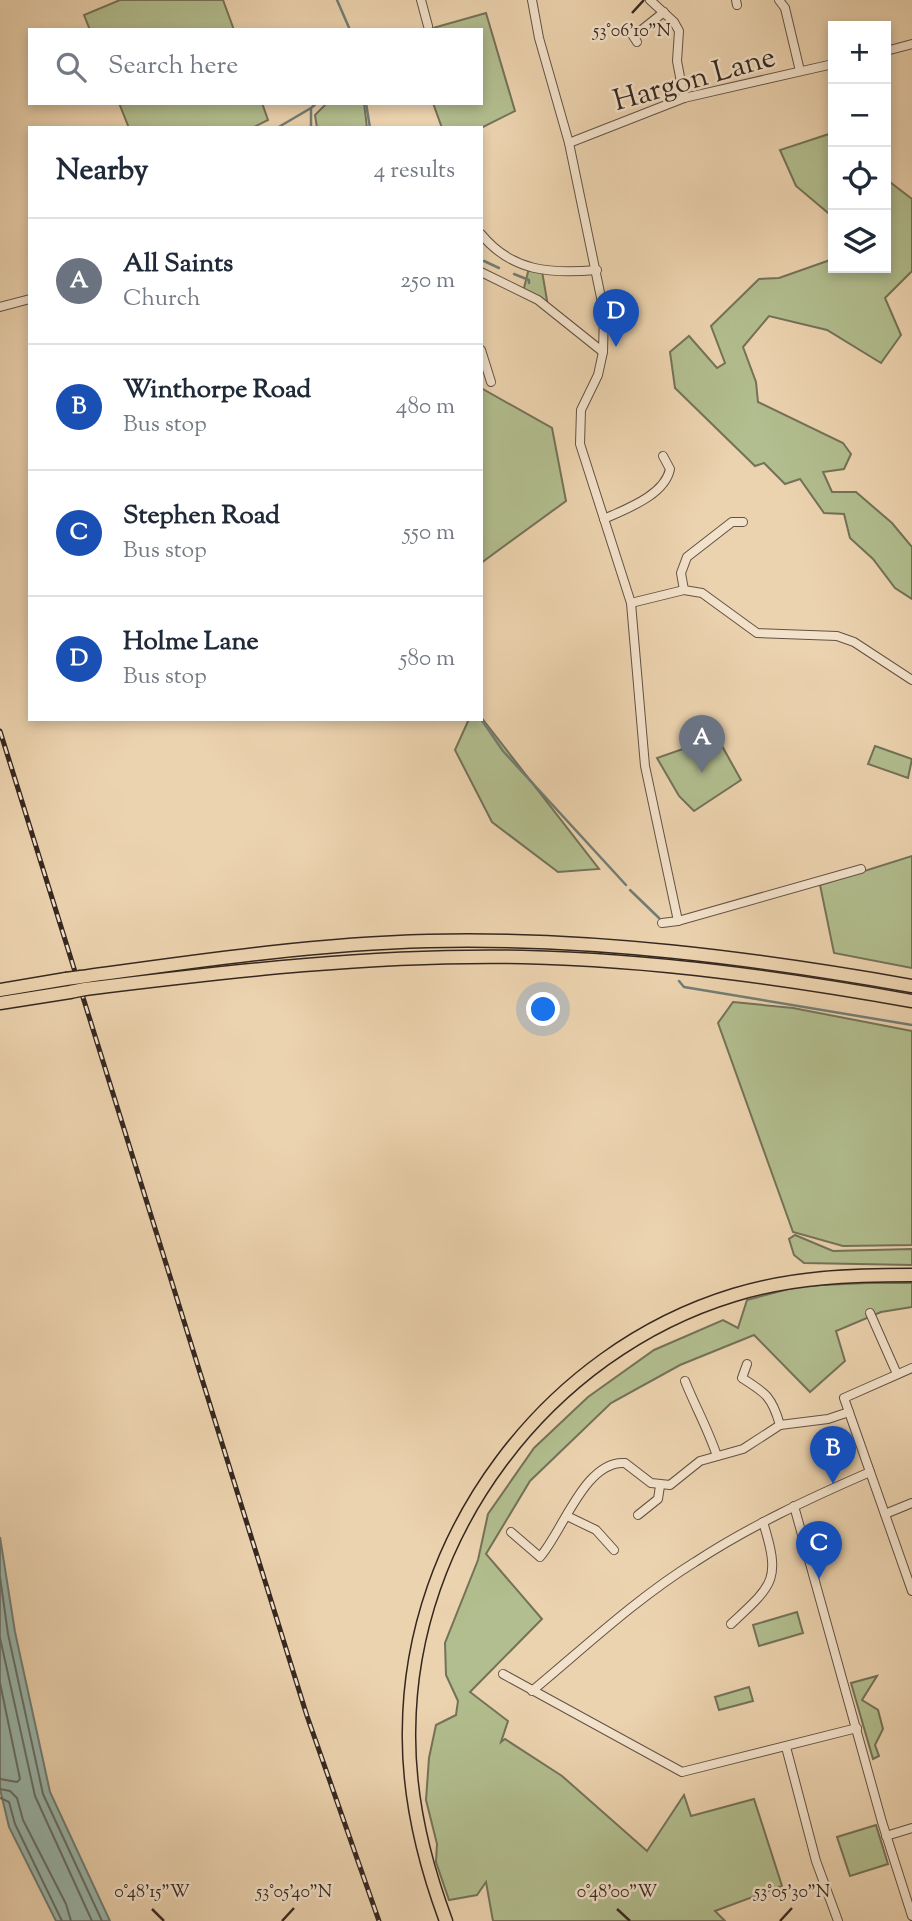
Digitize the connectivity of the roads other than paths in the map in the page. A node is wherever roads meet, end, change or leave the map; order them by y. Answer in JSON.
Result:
{"nodes":[{"id":1,"x":421,"y":0,"type":"edge"},
{"id":2,"x":532,"y":0,"type":"edge"},
{"id":3,"x":650,"y":0,"type":"edge"},
{"id":4,"x":779,"y":0,"type":"edge"},
{"id":5,"x":664,"y":12,"type":"junction"},
{"id":6,"x":428,"y":26,"type":"dead end"},
{"id":7,"x":628,"y":28,"type":"dead end"},
{"id":8,"x":912,"y":44,"type":"edge"},
{"id":9,"x":891,"y":50,"type":"edge"},
{"id":10,"x":828,"y":65,"type":"edge"},
{"id":11,"x":800,"y":71,"type":"junction"},
{"id":12,"x":684,"y":97,"type":"junction"},
{"id":13,"x":569,"y":143,"type":"junction"},
{"id":14,"x":483,"y":236,"type":"edge"},
{"id":15,"x":597,"y":270,"type":"junction"},
{"id":16,"x":483,"y":273,"type":"edge"},
{"id":17,"x":28,"y":300,"type":"edge"},
{"id":18,"x":0,"y":307,"type":"edge"},
{"id":19,"x":603,"y":352,"type":"junction"},
{"id":20,"x":483,"y":356,"type":"edge"},
{"id":21,"x":491,"y":382,"type":"dead end"},
{"id":22,"x":663,"y":456,"type":"dead end"},
{"id":23,"x":604,"y":519,"type":"junction"},
{"id":24,"x":743,"y":522,"type":"dead end"},
{"id":25,"x":684,"y":590,"type":"junction"},
{"id":26,"x":631,"y":603,"type":"junction"},
{"id":27,"x":912,"y":680,"type":"edge"},
{"id":28,"x":861,"y":869,"type":"dead end"},
{"id":29,"x":678,"y":921,"type":"junction"},
{"id":30,"x":662,"y":923,"type":"dead end"},
{"id":31,"x":83,"y":983,"type":"junction"},
{"id":32,"x":68,"y":986,"type":"junction"},
{"id":33,"x":912,"y":986,"type":"edge"},
{"id":34,"x":0,"y":990,"type":"edge"},
{"id":35,"x":912,"y":1001,"type":"edge"},
{"id":36,"x":0,"y":1003,"type":"edge"},
{"id":37,"x":912,"y":1275,"type":"edge"},
{"id":38,"x":870,"y":1313,"type":"dead end"},
{"id":39,"x":881,"y":1336,"type":"junction"},
{"id":40,"x":870,"y":1340,"type":"dead end"},
{"id":41,"x":747,"y":1364,"type":"dead end"},
{"id":42,"x":912,"y":1368,"type":"edge"},
{"id":43,"x":898,"y":1374,"type":"junction"},
{"id":44,"x":685,"y":1381,"type":"dead end"},
{"id":45,"x":849,"y":1412,"type":"junction"},
{"id":46,"x":780,"y":1425,"type":"junction"},
{"id":47,"x":717,"y":1456,"type":"junction"},
{"id":48,"x":870,"y":1472,"type":"junction"},
{"id":49,"x":660,"y":1486,"type":"junction"},
{"id":50,"x":912,"y":1503,"type":"edge"},
{"id":51,"x":794,"y":1506,"type":"junction"},
{"id":52,"x":885,"y":1514,"type":"junction"},
{"id":53,"x":638,"y":1515,"type":"dead end"},
{"id":54,"x":567,"y":1516,"type":"junction"},
{"id":55,"x":763,"y":1522,"type":"junction"},
{"id":56,"x":510,"y":1532,"type":"dead end"},
{"id":57,"x":614,"y":1550,"type":"dead end"},
{"id":58,"x":907,"y":1562,"type":"edge"},
{"id":59,"x":912,"y":1591,"type":"edge"},
{"id":60,"x":732,"y":1624,"type":"dead end"},
{"id":61,"x":503,"y":1674,"type":"dead end"},
{"id":62,"x":532,"y":1691,"type":"junction"},
{"id":63,"x":857,"y":1728,"type":"junction"},
{"id":64,"x":786,"y":1747,"type":"junction"},
{"id":65,"x":912,"y":1828,"type":"edge"},
{"id":66,"x":886,"y":1836,"type":"junction"},
{"id":67,"x":912,"y":1916,"type":"edge"},
{"id":68,"x":446,"y":1921,"type":"edge"},
{"id":69,"x":838,"y":1921,"type":"edge"}],
"edges":[{"from":1,"to":6,"type":"street"},
{"from":2,"to":13,"type":"street"},
{"from":3,"to":5,"type":"street"},
{"from":4,"to":11,"type":"street"},
{"from":5,"to":7,"type":"street"},
{"from":5,"to":12,"type":"street"},
{"from":8,"to":9,"type":"street"},
{"from":10,"to":11,"type":"street","name":"Hargon Lane"},
{"from":11,"to":12,"type":"street","name":"Hargon Lane"},
{"from":12,"to":13,"type":"street","name":"Hargon Lane"},
{"from":13,"to":15,"type":"street"},
{"from":14,"to":15,"type":"street"},
{"from":15,"to":19,"type":"street"},
{"from":16,"to":19,"type":"street"},
{"from":17,"to":18,"type":"street"},
{"from":19,"to":23,"type":"street"},
{"from":20,"to":21,"type":"street"},
{"from":22,"to":23,"type":"street"},
{"from":23,"to":26,"type":"street"},
{"from":24,"to":25,"type":"street"},
{"from":25,"to":26,"type":"street"},
{"from":25,"to":27,"type":"street"},
{"from":26,"to":29,"type":"street"},
{"from":28,"to":29,"type":"street"},
{"from":29,"to":30,"type":"street"},
{"from":31,"to":32,"type":"highway","bridge":true},
{"from":31,"to":33,"type":"highway"},
{"from":31,"to":35,"type":"highway"},
{"from":32,"to":34,"type":"highway"},
{"from":32,"to":36,"type":"highway"},
{"from":37,"to":68,"type":"highway"},
{"from":38,"to":39,"type":"street"},
{"from":39,"to":40,"type":"street"},
{"from":39,"to":43,"type":"street"},
{"from":41,"to":46,"type":"street"},
{"from":42,"to":43,"type":"street"},
{"from":43,"to":45,"type":"street"},
{"from":44,"to":47,"type":"street"},
{"from":45,"to":46,"type":"street"},
{"from":45,"to":48,"type":"street"},
{"from":46,"to":47,"type":"street"},
{"from":47,"to":49,"type":"street"},
{"from":48,"to":51,"type":"street"},
{"from":48,"to":52,"type":"street"},
{"from":49,"to":53,"type":"street"},
{"from":49,"to":54,"type":"street"},
{"from":50,"to":52,"type":"street"},
{"from":51,"to":55,"type":"street"},
{"from":51,"to":63,"type":"street"},
{"from":52,"to":58,"type":"street"},
{"from":54,"to":56,"type":"street"},
{"from":54,"to":57,"type":"street"},
{"from":55,"to":60,"type":"street"},
{"from":55,"to":62,"type":"street"},
{"from":58,"to":59,"type":"street"},
{"from":61,"to":62,"type":"street"},
{"from":62,"to":64,"type":"street"},
{"from":63,"to":64,"type":"street"},
{"from":63,"to":66,"type":"street"},
{"from":64,"to":69,"type":"street"},
{"from":65,"to":66,"type":"street"},
{"from":66,"to":67,"type":"street"}]}
